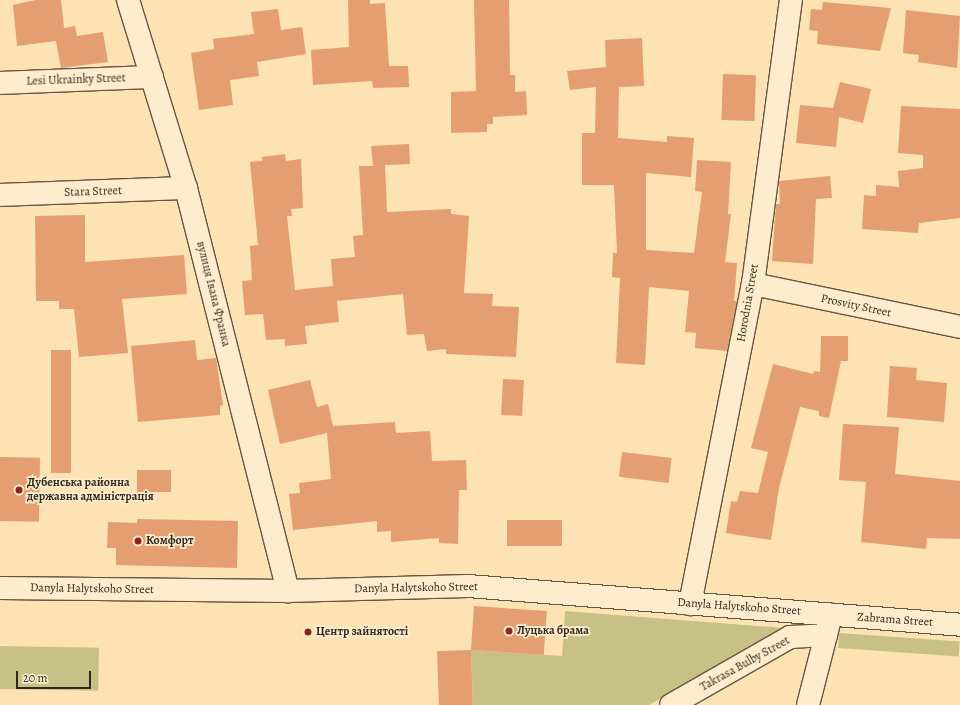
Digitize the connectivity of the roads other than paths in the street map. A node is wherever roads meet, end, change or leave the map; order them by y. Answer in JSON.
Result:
{"nodes":[{"id":1,"x":128,"y":0,"type":"edge"},
{"id":2,"x":791,"y":0,"type":"edge"},
{"id":3,"x":152,"y":77,"type":"junction"},
{"id":4,"x":0,"y":83,"type":"edge"},
{"id":5,"x":186,"y":188,"type":"junction"},
{"id":6,"x":0,"y":195,"type":"edge"},
{"id":7,"x":753,"y":284,"type":"junction"},
{"id":8,"x":960,"y":327,"type":"edge"},
{"id":9,"x":0,"y":588,"type":"edge"},
{"id":10,"x":288,"y":591,"type":"junction"},
{"id":11,"x":690,"y":604,"type":"junction"},
{"id":12,"x":828,"y":625,"type":"junction"},
{"id":13,"x":960,"y":625,"type":"edge"},
{"id":14,"x":671,"y":705,"type":"edge"},
{"id":15,"x":808,"y":705,"type":"edge"}],
"edges":[{"from":1,"to":3,"type":"street","name":"вулиця Івана Франка"},
{"from":2,"to":7,"type":"street","name":"Horodnia Street"},
{"from":3,"to":4,"type":"street","name":"Lesi Ukrainky Street"},
{"from":3,"to":5,"type":"street","name":"вулиця Івана Франка"},
{"from":5,"to":6,"type":"street","name":"Stara Street"},
{"from":5,"to":10,"type":"street","name":"вулиця Івана Франка"},
{"from":7,"to":8,"type":"street","name":"Prosvity Street"},
{"from":7,"to":11,"type":"street","name":"Horodnia Street"},
{"from":9,"to":10,"type":"street","name":"Danyla Halytskoho Street"},
{"from":10,"to":11,"type":"street","name":"Danyla Halytskoho Street"},
{"from":11,"to":12,"type":"street","name":"Danyla Halytskoho Street"},
{"from":12,"to":13,"type":"street","name":"Zabrama Street"},
{"from":12,"to":14,"type":"street","name":"Takrasa Bulby Street"},
{"from":12,"to":15,"type":"street"}]}
